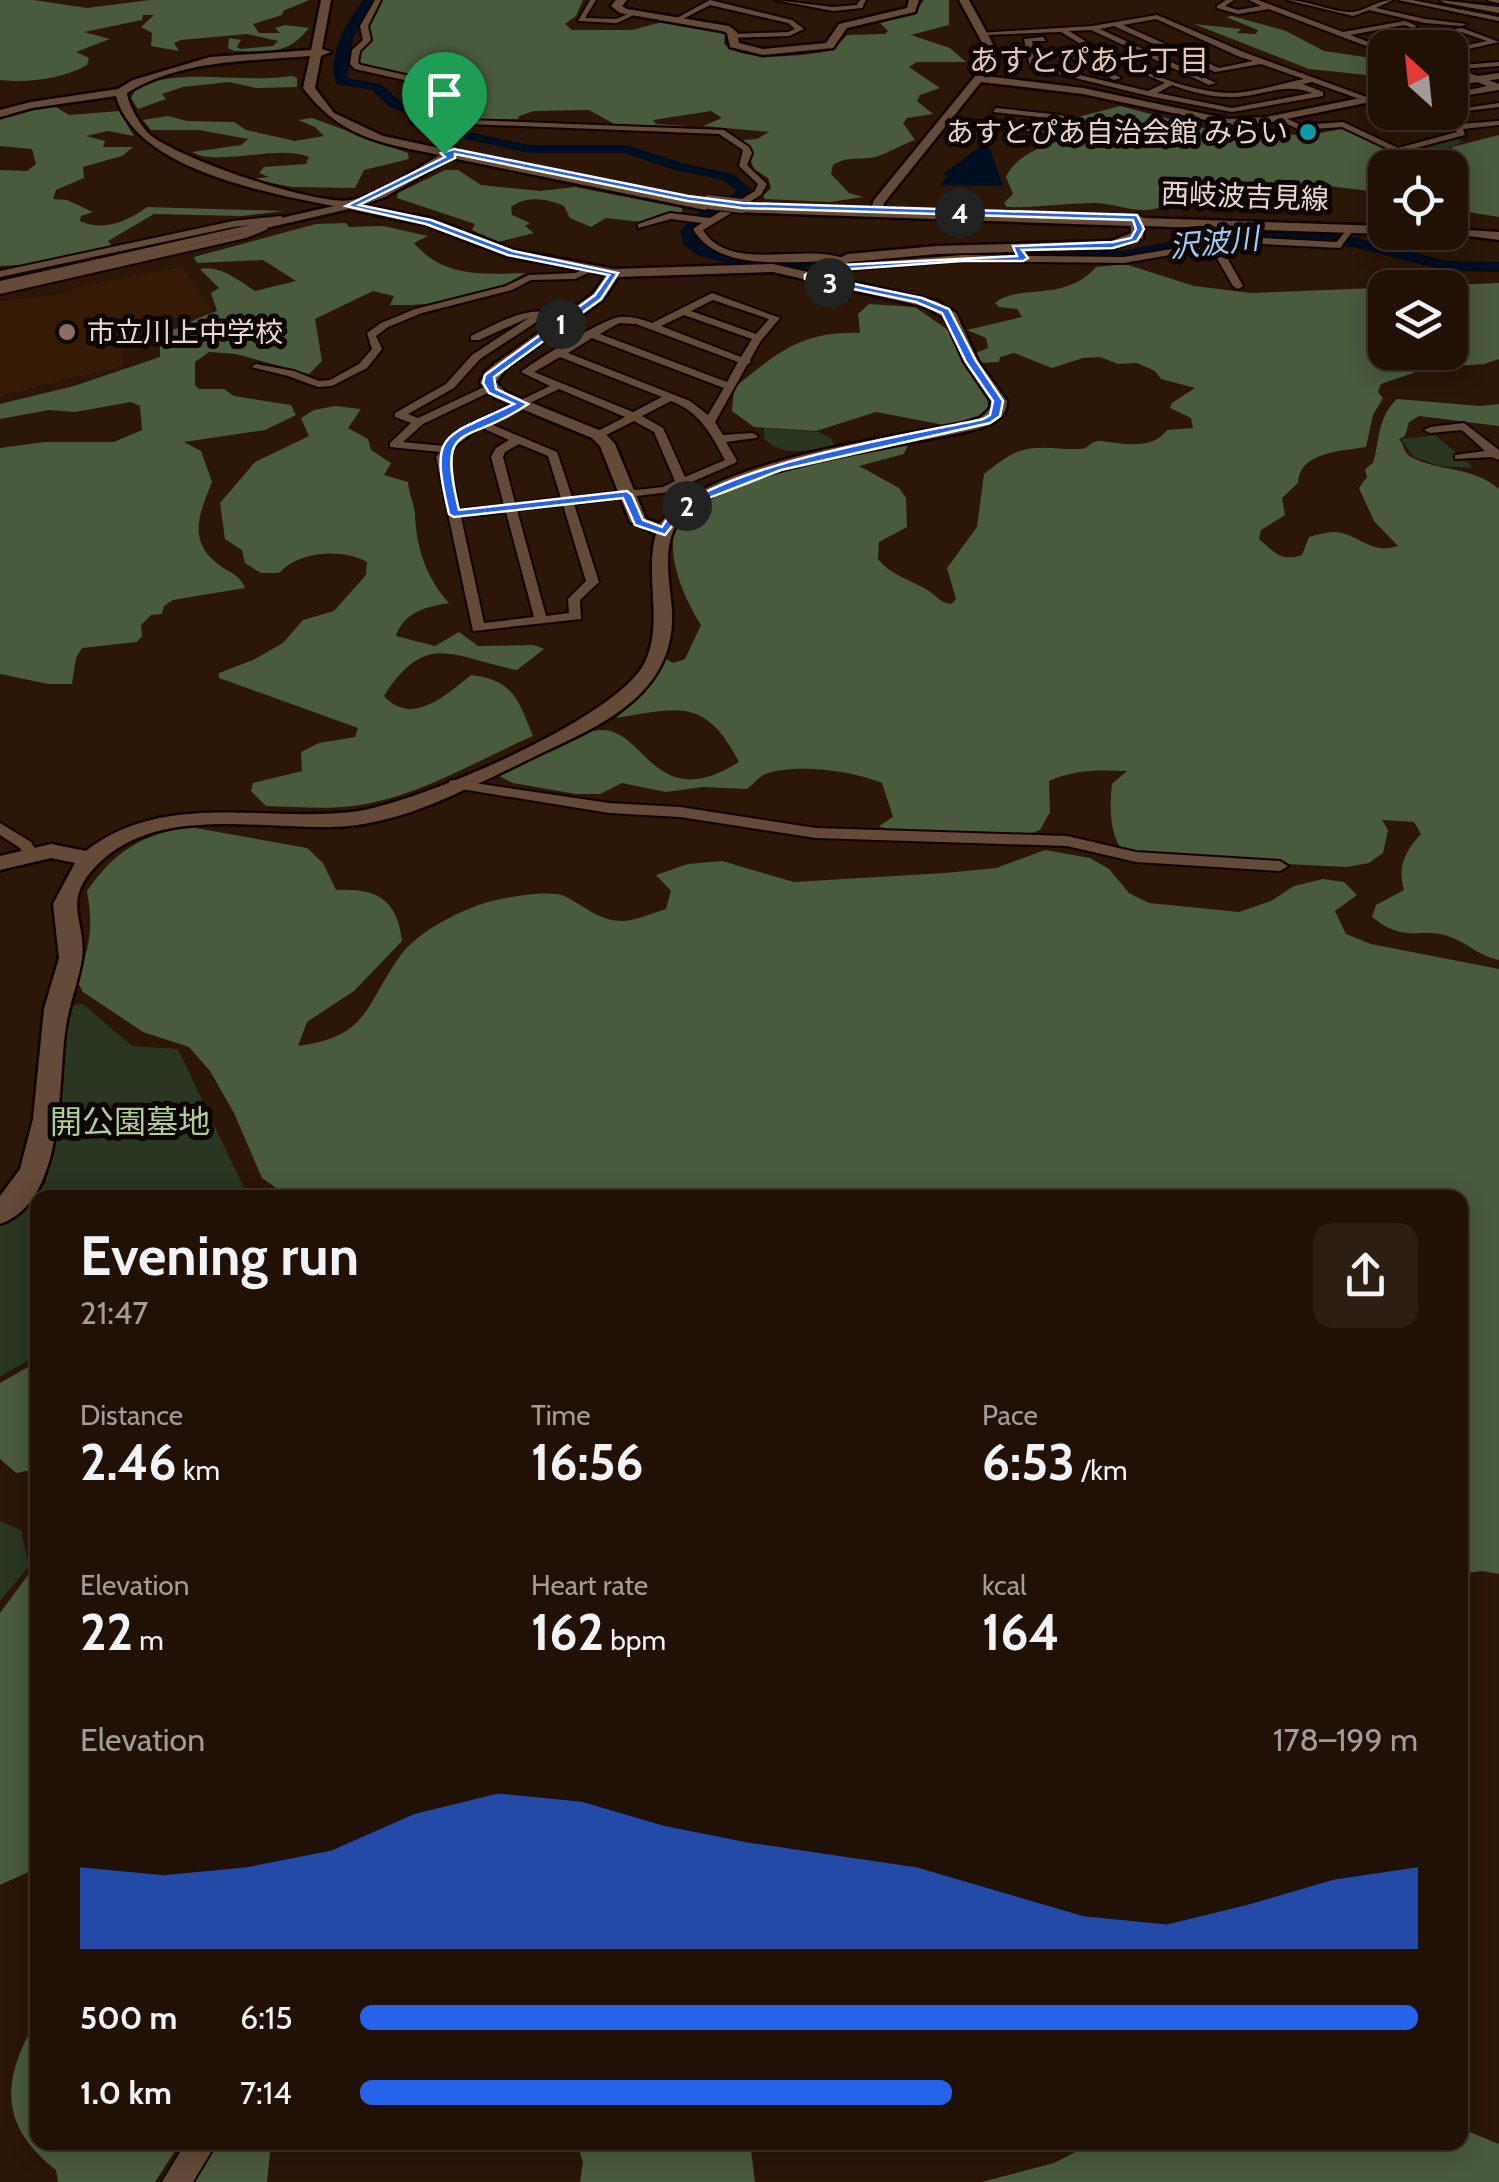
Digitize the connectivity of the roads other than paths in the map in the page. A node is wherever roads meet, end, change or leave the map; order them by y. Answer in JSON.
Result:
{"nodes":[{"id":1,"x":326,"y":0,"type":"edge"},
{"id":2,"x":335,"y":0,"type":"edge"},
{"id":3,"x":378,"y":0,"type":"edge"},
{"id":4,"x":593,"y":0,"type":"edge"},
{"id":5,"x":622,"y":0,"type":"edge"},
{"id":6,"x":778,"y":0,"type":"edge"},
{"id":7,"x":863,"y":0,"type":"edge"},
{"id":8,"x":914,"y":0,"type":"edge"},
{"id":9,"x":964,"y":0,"type":"edge"},
{"id":10,"x":1231,"y":0,"type":"edge"},
{"id":11,"x":1252,"y":0,"type":"edge"},
{"id":12,"x":1290,"y":0,"type":"edge"},
{"id":13,"x":1338,"y":0,"type":"edge"},
{"id":14,"x":1390,"y":0,"type":"edge"},
{"id":15,"x":1401,"y":0,"type":"edge"},
{"id":16,"x":1445,"y":0,"type":"edge"},
{"id":17,"x":1491,"y":0,"type":"edge"},
{"id":18,"x":713,"y":1,"type":"edge"},
{"id":19,"x":1499,"y":1,"type":"edge"},
{"id":20,"x":811,"y":3,"type":"edge"},
{"id":21,"x":1428,"y":6,"type":"junction"},
{"id":22,"x":1270,"y":7,"type":"junction"},
{"id":23,"x":1316,"y":8,"type":"junction"},
{"id":24,"x":1370,"y":8,"type":"junction"},
{"id":25,"x":1499,"y":10,"type":"edge"},
{"id":26,"x":634,"y":13,"type":"junction"},
{"id":27,"x":1403,"y":16,"type":"junction"},
{"id":28,"x":1499,"y":19,"type":"edge"},
{"id":29,"x":677,"y":20,"type":"junction"},
{"id":30,"x":1310,"y":23,"type":"junction"},
{"id":31,"x":1116,"y":24,"type":"junction"},
{"id":32,"x":1390,"y":26,"type":"junction"},
{"id":33,"x":1092,"y":28,"type":"junction"},
{"id":34,"x":1064,"y":30,"type":"junction"},
{"id":35,"x":1423,"y":30,"type":"edge"},
{"id":36,"x":983,"y":32,"type":"junction"},
{"id":37,"x":1468,"y":32,"type":"edge"},
{"id":38,"x":1499,"y":32,"type":"edge"},
{"id":39,"x":1340,"y":35,"type":"junction"},
{"id":40,"x":732,"y":36,"type":"junction"},
{"id":41,"x":1073,"y":38,"type":"junction"},
{"id":42,"x":1213,"y":42,"type":"junction"},
{"id":43,"x":1199,"y":44,"type":"dead end"},
{"id":44,"x":1368,"y":46,"type":"edge"},
{"id":45,"x":1185,"y":47,"type":"dead end"},
{"id":46,"x":1468,"y":47,"type":"edge"},
{"id":47,"x":1171,"y":49,"type":"junction"},
{"id":48,"x":320,"y":52,"type":"junction"},
{"id":49,"x":1032,"y":52,"type":"junction"},
{"id":50,"x":1468,"y":52,"type":"edge"},
{"id":51,"x":1147,"y":54,"type":"junction"},
{"id":52,"x":1118,"y":59,"type":"junction"},
{"id":53,"x":1262,"y":62,"type":"junction"},
{"id":54,"x":1090,"y":64,"type":"junction"},
{"id":55,"x":1499,"y":64,"type":"edge"},
{"id":56,"x":1283,"y":69,"type":"junction"},
{"id":57,"x":1315,"y":78,"type":"junction"},
{"id":58,"x":1474,"y":78,"type":"junction"},
{"id":59,"x":979,"y":79,"type":"junction"},
{"id":60,"x":1468,"y":79,"type":"edge"},
{"id":61,"x":1171,"y":83,"type":"junction"},
{"id":62,"x":1294,"y":83,"type":"junction"},
{"id":63,"x":1112,"y":84,"type":"junction"},
{"id":64,"x":1498,"y":84,"type":"edge"},
{"id":65,"x":1213,"y":88,"type":"junction"},
{"id":66,"x":1194,"y":89,"type":"junction"},
{"id":67,"x":121,"y":92,"type":"junction"},
{"id":68,"x":1468,"y":92,"type":"edge"},
{"id":69,"x":1006,"y":94,"type":"dead end"},
{"id":70,"x":1149,"y":94,"type":"junction"},
{"id":71,"x":1172,"y":99,"type":"junction"},
{"id":72,"x":1368,"y":99,"type":"joint"},
{"id":73,"x":1192,"y":104,"type":"junction"},
{"id":74,"x":1499,"y":105,"type":"edge"},
{"id":75,"x":1155,"y":108,"type":"junction"},
{"id":76,"x":1468,"y":109,"type":"edge"},
{"id":77,"x":996,"y":110,"type":"junction"},
{"id":78,"x":0,"y":114,"type":"edge"},
{"id":79,"x":1276,"y":118,"type":"junction"},
{"id":80,"x":946,"y":120,"type":"junction"},
{"id":81,"x":1499,"y":123,"type":"edge"},
{"id":82,"x":983,"y":124,"type":"junction"},
{"id":83,"x":1468,"y":126,"type":"edge"},
{"id":84,"x":1460,"y":130,"type":"edge"},
{"id":85,"x":450,"y":154,"type":"junction"},
{"id":86,"x":344,"y":205,"type":"junction"},
{"id":87,"x":706,"y":213,"type":"junction"},
{"id":88,"x":876,"y":213,"type":"junction"},
{"id":89,"x":1137,"y":220,"type":"junction"},
{"id":90,"x":641,"y":226,"type":"dead end"},
{"id":91,"x":1368,"y":227,"type":"edge"},
{"id":92,"x":1368,"y":231,"type":"edge"},
{"id":93,"x":1468,"y":231,"type":"edge"},
{"id":94,"x":1468,"y":233,"type":"edge"},
{"id":95,"x":1499,"y":234,"type":"edge"},
{"id":96,"x":1346,"y":236,"type":"junction"},
{"id":97,"x":1210,"y":244,"type":"junction"},
{"id":98,"x":1020,"y":253,"type":"junction"},
{"id":99,"x":826,"y":267,"type":"junction"},
{"id":100,"x":590,"y":270,"type":"junction"},
{"id":101,"x":614,"y":273,"type":"junction"},
{"id":102,"x":0,"y":283,"type":"edge"},
{"id":103,"x":1238,"y":286,"type":"dead end"},
{"id":104,"x":683,"y":311,"type":"junction"},
{"id":105,"x":542,"y":314,"type":"junction"},
{"id":106,"x":569,"y":318,"type":"junction"},
{"id":107,"x":652,"y":327,"type":"junction"},
{"id":108,"x":590,"y":334,"type":"junction"},
{"id":109,"x":756,"y":337,"type":"junction"},
{"id":110,"x":475,"y":338,"type":"dead end"},
{"id":111,"x":557,"y":352,"type":"junction"},
{"id":112,"x":746,"y":362,"type":"junction"},
{"id":113,"x":256,"y":367,"type":"dead end"},
{"id":114,"x":560,"y":386,"type":"junction"},
{"id":115,"x":490,"y":388,"type":"junction"},
{"id":116,"x":732,"y":388,"type":"junction"},
{"id":117,"x":671,"y":397,"type":"junction"},
{"id":118,"x":522,"y":404,"type":"junction"},
{"id":119,"x":636,"y":416,"type":"junction"},
{"id":120,"x":419,"y":422,"type":"junction"},
{"id":121,"x":710,"y":422,"type":"junction"},
{"id":122,"x":481,"y":424,"type":"junction"},
{"id":123,"x":1430,"y":430,"type":"dead end"},
{"id":124,"x":598,"y":435,"type":"junction"},
{"id":125,"x":752,"y":436,"type":"dead end"},
{"id":126,"x":520,"y":439,"type":"junction"},
{"id":127,"x":719,"y":439,"type":"junction"},
{"id":128,"x":445,"y":449,"type":"junction"},
{"id":129,"x":1498,"y":454,"type":"edge"},
{"id":130,"x":1459,"y":457,"type":"dead end"},
{"id":131,"x":682,"y":483,"type":"junction"},
{"id":132,"x":627,"y":495,"type":"junction"},
{"id":133,"x":568,"y":502,"type":"junction"},
{"id":134,"x":511,"y":508,"type":"junction"},
{"id":135,"x":454,"y":514,"type":"junction"},
{"id":136,"x":665,"y":532,"type":"junction"},
{"id":137,"x":541,"y":620,"type":"junction"},
{"id":138,"x":454,"y":784,"type":"junction"},
{"id":139,"x":1,"y":829,"type":"edge"},
{"id":140,"x":30,"y":854,"type":"junction"},
{"id":141,"x":90,"y":859,"type":"junction"},
{"id":142,"x":0,"y":863,"type":"edge"},
{"id":143,"x":1280,"y":866,"type":"dead end"},
{"id":144,"x":0,"y":1212,"type":"edge"},
{"id":145,"x":198,"y":2150,"type":"edge"},
{"id":146,"x":176,"y":2182,"type":"edge"}],
"edges":[{"from":1,"to":48,"type":"street","name":"西岐波吉見線"},
{"from":2,"to":48,"type":"street","name":"西岐波吉見線"},
{"from":3,"to":87,"type":"street"},
{"from":4,"to":26,"type":"street"},
{"from":5,"to":26,"type":"street"},
{"from":6,"to":20,"type":"street"},
{"from":7,"to":20,"type":"street"},
{"from":8,"to":40,"type":"street"},
{"from":9,"to":36,"type":"street"},
{"from":10,"to":22,"type":"street"},
{"from":11,"to":22,"type":"street"},
{"from":12,"to":23,"type":"street"},
{"from":13,"to":23,"type":"street"},
{"from":14,"to":24,"type":"street"},
{"from":15,"to":21,"type":"street"},
{"from":16,"to":25,"type":"street"},
{"from":17,"to":19,"type":"street"},
{"from":18,"to":29,"type":"street"},
{"from":18,"to":40,"type":"street"},
{"from":21,"to":27,"type":"street"},
{"from":21,"to":28,"type":"street"},
{"from":22,"to":30,"type":"street"},
{"from":23,"to":24,"type":"street"},
{"from":24,"to":27,"type":"street"},
{"from":26,"to":29,"type":"street"},
{"from":27,"to":38,"type":"street"},
{"from":29,"to":40,"type":"street"},
{"from":30,"to":32,"type":"street"},
{"from":30,"to":39,"type":"street"},
{"from":31,"to":33,"type":"street"},
{"from":31,"to":42,"type":"street"},
{"from":31,"to":47,"type":"street"},
{"from":32,"to":35,"type":"street"},
{"from":32,"to":39,"type":"street"},
{"from":33,"to":34,"type":"street"},
{"from":33,"to":51,"type":"street"},
{"from":34,"to":36,"type":"street"},
{"from":34,"to":41,"type":"street"},
{"from":36,"to":59,"type":"street"},
{"from":37,"to":46,"type":"street"},
{"from":39,"to":44,"type":"street"},
{"from":41,"to":49,"type":"street"},
{"from":41,"to":52,"type":"street"},
{"from":42,"to":43,"type":"street"},
{"from":42,"to":53,"type":"street"},
{"from":45,"to":47,"type":"street"},
{"from":47,"to":51,"type":"street"},
{"from":47,"to":53,"type":"street"},
{"from":48,"to":67,"type":"street"},
{"from":48,"to":85,"type":"street","name":"西岐波吉見線"},
{"from":49,"to":54,"type":"street"},
{"from":49,"to":63,"type":"street"},
{"from":50,"to":55,"type":"street"},
{"from":51,"to":52,"type":"street"},
{"from":51,"to":65,"type":"street"},
{"from":52,"to":54,"type":"street"},
{"from":52,"to":61,"type":"street"},
{"from":53,"to":56,"type":"street"},
{"from":54,"to":63,"type":"street"},
{"from":55,"to":58,"type":"street"},
{"from":56,"to":57,"type":"street"},
{"from":56,"to":65,"type":"street"},
{"from":57,"to":62,"type":"street"},
{"from":57,"to":72,"type":"street"},
{"from":58,"to":60,"type":"street"},
{"from":58,"to":64,"type":"street"},
{"from":59,"to":75,"type":"street"},
{"from":59,"to":80,"type":"street"},
{"from":61,"to":66,"type":"street"},
{"from":61,"to":70,"type":"street"},
{"from":62,"to":65,"type":"street"},
{"from":62,"to":73,"type":"street"},
{"from":63,"to":70,"type":"street"},
{"from":64,"to":68,"type":"street"},
{"from":65,"to":66,"type":"street"},
{"from":65,"to":73,"type":"street"},
{"from":66,"to":71,"type":"street"},
{"from":67,"to":78,"type":"street"},
{"from":67,"to":86,"type":"street"},
{"from":69,"to":77,"type":"street"},
{"from":70,"to":71,"type":"street"},
{"from":71,"to":73,"type":"street"},
{"from":71,"to":75,"type":"street"},
{"from":72,"to":79,"type":"street"},
{"from":74,"to":76,"type":"street"},
{"from":75,"to":79,"type":"street"},
{"from":77,"to":82,"type":"street"},
{"from":77,"to":82,"type":"street"},
{"from":79,"to":84,"type":"street"},
{"from":80,"to":82,"type":"street"},
{"from":80,"to":88,"type":"street"},
{"from":81,"to":83,"type":"street"},
{"from":85,"to":86,"type":"street"},
{"from":85,"to":87,"type":"street","name":"西岐波吉見線"},
{"from":86,"to":100,"type":"street"},
{"from":86,"to":102,"type":"street"},
{"from":86,"to":102,"type":"street"},
{"from":87,"to":88,"type":"street","name":"西岐波吉見線","bridge":true},
{"from":87,"to":90,"type":"street"},
{"from":87,"to":99,"type":"street"},
{"from":88,"to":89,"type":"street","name":"西岐波吉見線"},
{"from":89,"to":91,"type":"street","name":"西岐波吉見線"},
{"from":89,"to":96,"type":"street","name":"西岐波吉見線"},
{"from":89,"to":98,"type":"street"},
{"from":92,"to":96,"type":"street","name":"西岐波吉見線"},
{"from":93,"to":95,"type":"street"},
{"from":94,"to":95,"type":"street"},
{"from":96,"to":97,"type":"street"},
{"from":97,"to":98,"type":"street"},
{"from":97,"to":103,"type":"street"},
{"from":98,"to":99,"type":"street"},
{"from":99,"to":101,"type":"street"},
{"from":99,"to":136,"type":"street"},
{"from":100,"to":101,"type":"street"},
{"from":100,"to":113,"type":"street"},
{"from":101,"to":106,"type":"street"},
{"from":104,"to":107,"type":"street"},
{"from":104,"to":109,"type":"street"},
{"from":104,"to":109,"type":"street"},
{"from":105,"to":106,"type":"street"},
{"from":105,"to":110,"type":"street"},
{"from":105,"to":120,"type":"street"},
{"from":106,"to":115,"type":"street"},
{"from":107,"to":108,"type":"street"},
{"from":107,"to":112,"type":"street"},
{"from":108,"to":111,"type":"street"},
{"from":108,"to":116,"type":"street"},
{"from":109,"to":112,"type":"street"},
{"from":111,"to":114,"type":"street"},
{"from":111,"to":117,"type":"street"},
{"from":112,"to":116,"type":"street"},
{"from":114,"to":118,"type":"street"},
{"from":114,"to":119,"type":"street"},
{"from":115,"to":118,"type":"street"},
{"from":115,"to":120,"type":"street"},
{"from":116,"to":121,"type":"street"},
{"from":117,"to":119,"type":"street"},
{"from":117,"to":121,"type":"street"},
{"from":118,"to":122,"type":"street"},
{"from":118,"to":124,"type":"street"},
{"from":119,"to":124,"type":"street"},
{"from":119,"to":131,"type":"street"},
{"from":120,"to":128,"type":"street"},
{"from":121,"to":127,"type":"street"},
{"from":122,"to":126,"type":"street"},
{"from":122,"to":128,"type":"street"},
{"from":123,"to":129,"type":"street"},
{"from":124,"to":132,"type":"street"},
{"from":125,"to":127,"type":"street"},
{"from":126,"to":133,"type":"street"},
{"from":126,"to":134,"type":"street"},
{"from":127,"to":131,"type":"street"},
{"from":128,"to":135,"type":"street"},
{"from":129,"to":130,"type":"street"},
{"from":131,"to":132,"type":"street"},
{"from":132,"to":133,"type":"street"},
{"from":132,"to":136,"type":"street"},
{"from":133,"to":134,"type":"street"},
{"from":133,"to":137,"type":"street"},
{"from":134,"to":135,"type":"street"},
{"from":134,"to":137,"type":"street"},
{"from":135,"to":137,"type":"street"},
{"from":136,"to":138,"type":"street"},
{"from":138,"to":141,"type":"street"},
{"from":138,"to":143,"type":"street"},
{"from":139,"to":140,"type":"street"},
{"from":140,"to":141,"type":"street"},
{"from":140,"to":142,"type":"street"},
{"from":141,"to":144,"type":"street"},
{"from":145,"to":146,"type":"street"}]}
